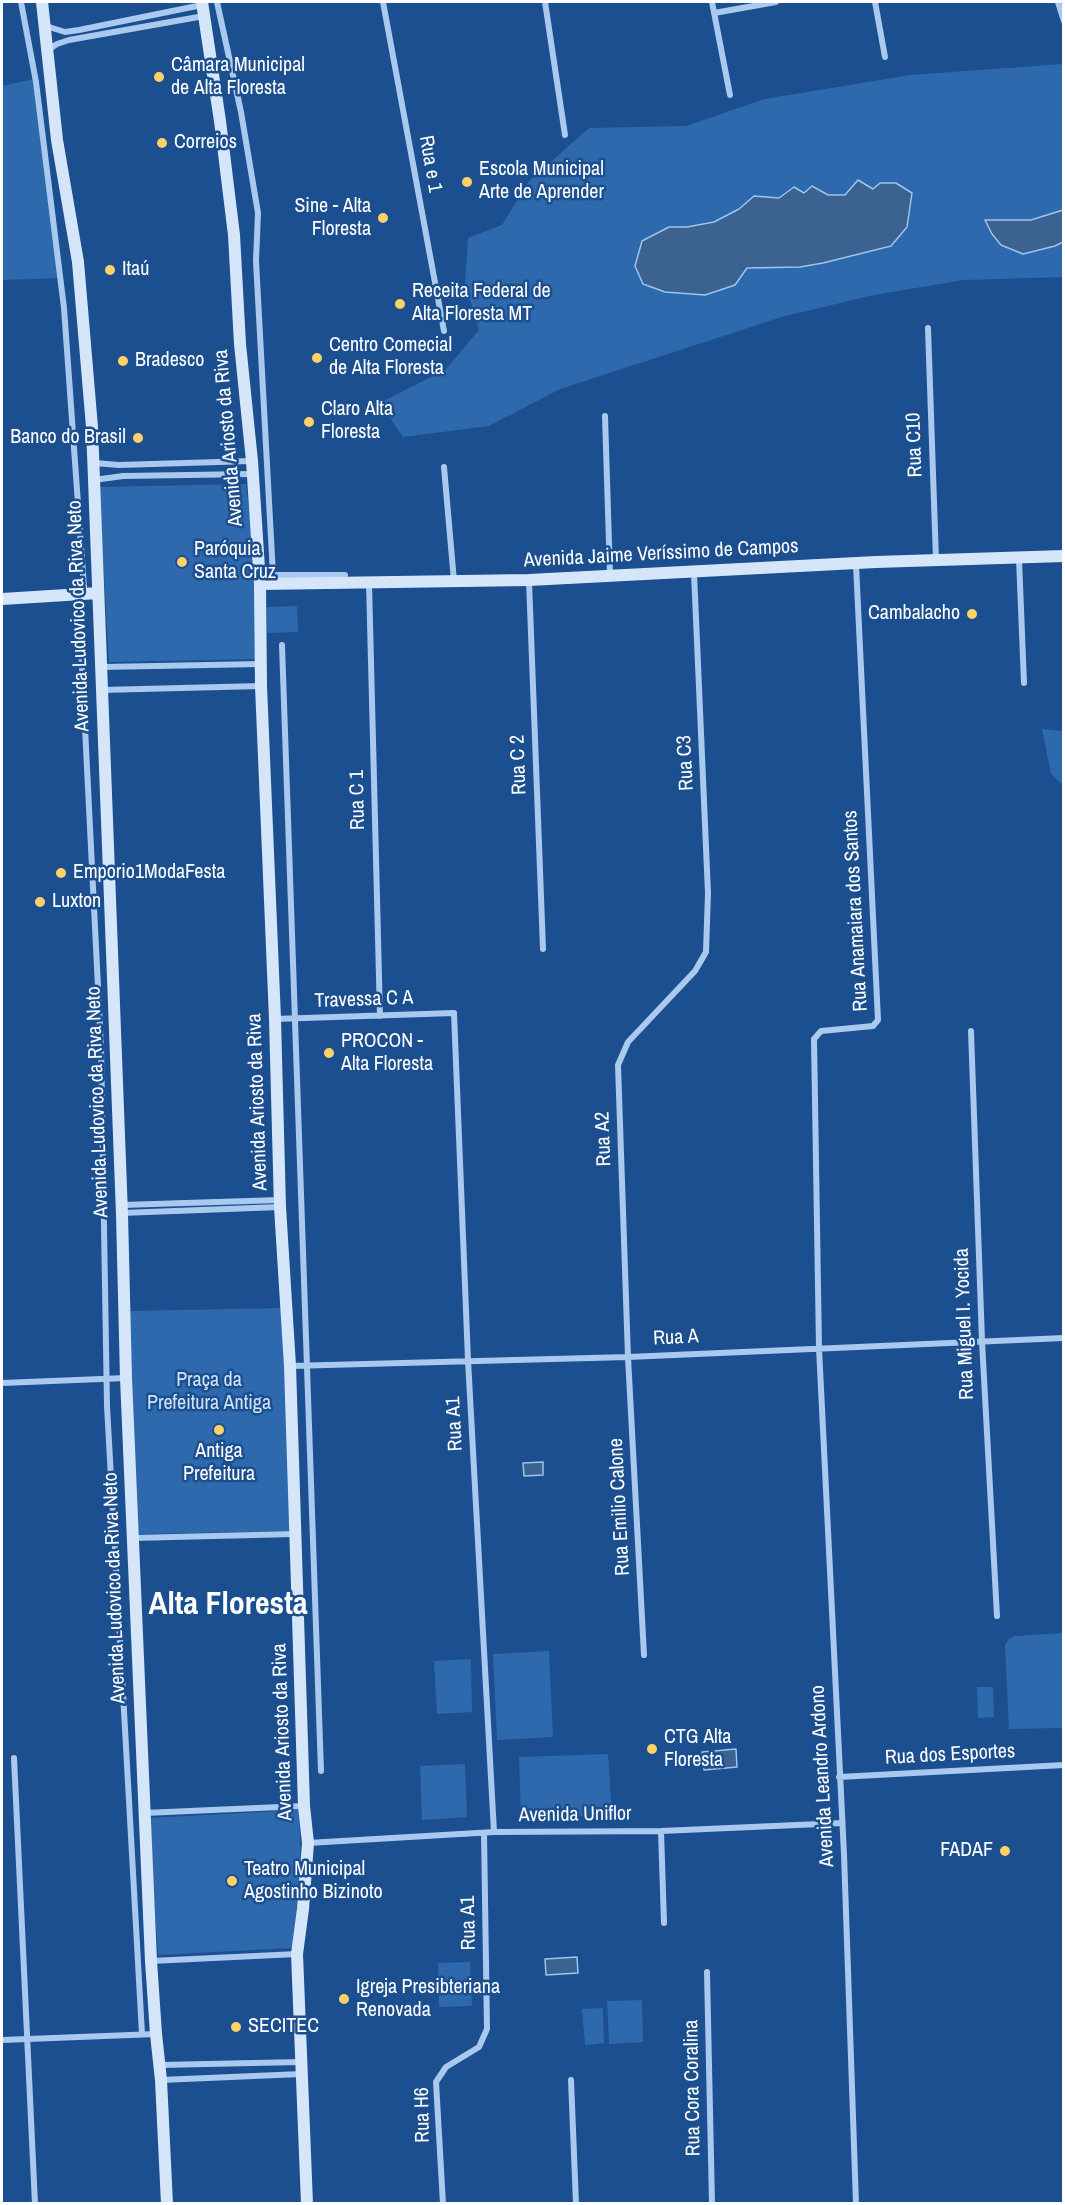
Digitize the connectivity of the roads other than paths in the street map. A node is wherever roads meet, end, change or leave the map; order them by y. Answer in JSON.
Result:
{"nodes":[{"id":1,"x":21,"y":2,"type":"edge"},
{"id":2,"x":42,"y":2,"type":"edge"},
{"id":3,"x":217,"y":2,"type":"edge"},
{"id":4,"x":383,"y":2,"type":"edge"},
{"id":5,"x":545,"y":2,"type":"edge"},
{"id":6,"x":712,"y":2,"type":"edge"},
{"id":7,"x":776,"y":2,"type":"edge"},
{"id":8,"x":875,"y":2,"type":"edge"},
{"id":9,"x":1058,"y":2,"type":"edge"},
{"id":10,"x":202,"y":7,"type":"edge"},
{"id":11,"x":714,"y":13,"type":"junction"},
{"id":12,"x":1064,"y":21,"type":"edge"},
{"id":13,"x":46,"y":26,"type":"junction"},
{"id":14,"x":48,"y":50,"type":"junction"},
{"id":15,"x":885,"y":57,"type":"dead end"},
{"id":16,"x":730,"y":95,"type":"dead end"},
{"id":17,"x":565,"y":135,"type":"dead end"},
{"id":18,"x":928,"y":328,"type":"dead end"},
{"id":19,"x":444,"y":332,"type":"dead end"},
{"id":20,"x":605,"y":416,"type":"dead end"},
{"id":21,"x":93,"y":463,"type":"junction"},
{"id":22,"x":176,"y":464,"type":"junction"},
{"id":23,"x":252,"y":467,"type":"junction"},
{"id":24,"x":444,"y":467,"type":"dead end"},
{"id":25,"x":175,"y":476,"type":"junction"},
{"id":26,"x":94,"y":480,"type":"junction"},
{"id":27,"x":1064,"y":556,"type":"edge"},
{"id":28,"x":1020,"y":559,"type":"junction"},
{"id":29,"x":936,"y":560,"type":"junction"},
{"id":30,"x":856,"y":565,"type":"junction"},
{"id":31,"x":694,"y":573,"type":"junction"},
{"id":32,"x":345,"y":574,"type":"dead end"},
{"id":33,"x":610,"y":575,"type":"junction"},
{"id":34,"x":529,"y":580,"type":"junction"},
{"id":35,"x":454,"y":581,"type":"junction"},
{"id":36,"x":369,"y":582,"type":"junction"},
{"id":37,"x":260,"y":584,"type":"junction"},
{"id":38,"x":84,"y":588,"type":"dead end"},
{"id":39,"x":98,"y":593,"type":"junction"},
{"id":40,"x":2,"y":599,"type":"edge"},
{"id":41,"x":80,"y":608,"type":"dead end"},
{"id":42,"x":282,"y":645,"type":"dead end"},
{"id":43,"x":261,"y":664,"type":"junction"},
{"id":44,"x":101,"y":667,"type":"junction"},
{"id":45,"x":1024,"y":683,"type":"dead end"},
{"id":46,"x":261,"y":686,"type":"junction"},
{"id":47,"x":101,"y":690,"type":"junction"},
{"id":48,"x":543,"y":949,"type":"dead end"},
{"id":49,"x":706,"y":952,"type":"joint"},
{"id":50,"x":454,"y":1013,"type":"joint"},
{"id":51,"x":380,"y":1016,"type":"junction"},
{"id":52,"x":275,"y":1019,"type":"junction"},
{"id":53,"x":295,"y":1019,"type":"junction"},
{"id":54,"x":972,"y":1031,"type":"dead end"},
{"id":55,"x":202,"y":1202,"type":"junction"},
{"id":56,"x":176,"y":1203,"type":"junction"},
{"id":57,"x":280,"y":1203,"type":"junction"},
{"id":58,"x":122,"y":1209,"type":"junction"},
{"id":59,"x":202,"y":1210,"type":"junction"},
{"id":60,"x":176,"y":1211,"type":"junction"},
{"id":61,"x":1064,"y":1338,"type":"edge"},
{"id":62,"x":982,"y":1341,"type":"junction"},
{"id":63,"x":819,"y":1348,"type":"junction"},
{"id":64,"x":628,"y":1357,"type":"junction"},
{"id":65,"x":468,"y":1360,"type":"junction"},
{"id":66,"x":307,"y":1365,"type":"junction"},
{"id":67,"x":291,"y":1366,"type":"junction"},
{"id":68,"x":126,"y":1378,"type":"junction"},
{"id":69,"x":106,"y":1379,"type":"junction"},
{"id":70,"x":2,"y":1383,"type":"edge"},
{"id":71,"x":296,"y":1534,"type":"junction"},
{"id":72,"x":133,"y":1538,"type":"junction"},
{"id":73,"x":997,"y":1616,"type":"dead end"},
{"id":74,"x":644,"y":1655,"type":"dead end"},
{"id":75,"x":14,"y":1758,"type":"dead end"},
{"id":76,"x":1064,"y":1766,"type":"edge"},
{"id":77,"x":321,"y":1771,"type":"dead end"},
{"id":78,"x":839,"y":1777,"type":"junction"},
{"id":79,"x":304,"y":1806,"type":"junction"},
{"id":80,"x":144,"y":1813,"type":"junction"},
{"id":81,"x":842,"y":1823,"type":"junction"},
{"id":82,"x":661,"y":1831,"type":"junction"},
{"id":83,"x":494,"y":1832,"type":"junction"},
{"id":84,"x":484,"y":1833,"type":"junction"},
{"id":85,"x":308,"y":1843,"type":"junction"},
{"id":86,"x":664,"y":1923,"type":"dead end"},
{"id":87,"x":297,"y":1954,"type":"junction"},
{"id":88,"x":151,"y":1961,"type":"junction"},
{"id":89,"x":707,"y":1972,"type":"dead end"},
{"id":90,"x":142,"y":2034,"type":"junction"},
{"id":91,"x":156,"y":2034,"type":"junction"},
{"id":92,"x":26,"y":2038,"type":"junction"},
{"id":93,"x":2,"y":2040,"type":"edge"},
{"id":94,"x":479,"y":2047,"type":"joint"},
{"id":95,"x":238,"y":2063,"type":"junction"},
{"id":96,"x":160,"y":2065,"type":"junction"},
{"id":97,"x":301,"y":2068,"type":"junction"},
{"id":98,"x":238,"y":2076,"type":"junction"},
{"id":99,"x":161,"y":2080,"type":"junction"},
{"id":100,"x":571,"y":2080,"type":"dead end"},
{"id":101,"x":35,"y":2204,"type":"edge"},
{"id":102,"x":166,"y":2204,"type":"edge"},
{"id":103,"x":307,"y":2204,"type":"edge"},
{"id":104,"x":443,"y":2204,"type":"edge"},
{"id":105,"x":576,"y":2204,"type":"edge"},
{"id":106,"x":712,"y":2204,"type":"edge"},
{"id":107,"x":856,"y":2204,"type":"edge"}],
"edges":[{"from":1,"to":38,"type":"street"},
{"from":2,"to":13,"type":"street","name":"Avenida Ludovico da Riva Neto"},
{"from":3,"to":32,"type":"street"},
{"from":4,"to":19,"type":"street","name":"Rua e 1"},
{"from":5,"to":17,"type":"street"},
{"from":6,"to":11,"type":"street"},
{"from":7,"to":11,"type":"street"},
{"from":8,"to":15,"type":"street"},
{"from":9,"to":12,"type":"street"},
{"from":10,"to":13,"type":"street"},
{"from":10,"to":14,"type":"street"},
{"from":10,"to":23,"type":"street","name":"Avenida Ariosto da Riva"},
{"from":11,"to":16,"type":"street"},
{"from":13,"to":14,"type":"street","name":"Avenida Ludovico da Riva Neto"},
{"from":14,"to":21,"type":"street","name":"Avenida Ludovico da Riva Neto"},
{"from":18,"to":29,"type":"street","name":"Rua C10"},
{"from":20,"to":33,"type":"street"},
{"from":21,"to":22,"type":"street"},
{"from":21,"to":26,"type":"street","name":"Avenida Ludovico da Riva Neto"},
{"from":22,"to":23,"type":"street"},
{"from":22,"to":25,"type":"street"},
{"from":23,"to":25,"type":"street"},
{"from":23,"to":37,"type":"street","name":"Avenida Ariosto da Riva"},
{"from":24,"to":35,"type":"street"},
{"from":25,"to":26,"type":"street"},
{"from":26,"to":39,"type":"street","name":"Avenida Ludovico da Riva Neto"},
{"from":27,"to":28,"type":"street","name":"Avenida Jaime Veríssimo de Campos"},
{"from":28,"to":29,"type":"street","name":"Avenida Jaime Veríssimo de Campos"},
{"from":28,"to":45,"type":"street"},
{"from":29,"to":30,"type":"street","name":"Avenida Jaime Veríssimo de Campos"},
{"from":30,"to":31,"type":"street","name":"Avenida Jaime Veríssimo de Campos"},
{"from":30,"to":63,"type":"street","name":"Rua Anamaiara dos Santos"},
{"from":31,"to":33,"type":"street","name":"Avenida Jaime Veríssimo de Campos"},
{"from":31,"to":49,"type":"street","name":"Rua C3"},
{"from":33,"to":34,"type":"street","name":"Avenida Jaime Veríssimo de Campos"},
{"from":34,"to":35,"type":"street","name":"Avenida Jaime Veríssimo de Campos"},
{"from":34,"to":48,"type":"street","name":"Rua C 2"},
{"from":35,"to":36,"type":"street","name":"Avenida Jaime Veríssimo de Campos"},
{"from":36,"to":37,"type":"street","name":"Avenida Jaime Veríssimo de Campos"},
{"from":36,"to":51,"type":"street","name":"Rua C 1"},
{"from":37,"to":43,"type":"street","name":"Avenida Ariosto da Riva"},
{"from":39,"to":40,"type":"street"},
{"from":39,"to":44,"type":"street","name":"Avenida Ludovico da Riva Neto"},
{"from":41,"to":69,"type":"street"},
{"from":42,"to":53,"type":"street"},
{"from":43,"to":44,"type":"street"},
{"from":43,"to":46,"type":"street","name":"Avenida Ariosto da Riva"},
{"from":44,"to":47,"type":"street","name":"Avenida Ludovico da Riva Neto"},
{"from":46,"to":47,"type":"street"},
{"from":46,"to":52,"type":"street","name":"Avenida Ariosto da Riva"},
{"from":47,"to":58,"type":"street","name":"Avenida Ludovico da Riva Neto"},
{"from":49,"to":64,"type":"street","name":"Rua A2"},
{"from":50,"to":51,"type":"street","name":"Travessa C A"},
{"from":50,"to":65,"type":"street","name":"Rua A1"},
{"from":51,"to":53,"type":"street","name":"Travessa C A"},
{"from":52,"to":53,"type":"street","name":"Travessa C A"},
{"from":52,"to":57,"type":"street","name":"Avenida Ariosto da Riva"},
{"from":53,"to":66,"type":"street"},
{"from":54,"to":62,"type":"street","name":"Rua Miguel I. Yocida"},
{"from":55,"to":56,"type":"street"},
{"from":55,"to":57,"type":"street"},
{"from":55,"to":59,"type":"street"},
{"from":56,"to":58,"type":"street"},
{"from":56,"to":60,"type":"street"},
{"from":57,"to":59,"type":"street"},
{"from":57,"to":67,"type":"street","name":"Avenida Ariosto da Riva"},
{"from":58,"to":60,"type":"street"},
{"from":58,"to":68,"type":"street","name":"Avenida Ludovico da Riva Neto"},
{"from":59,"to":60,"type":"street"},
{"from":61,"to":62,"type":"street","name":"Rua A"},
{"from":62,"to":63,"type":"street","name":"Rua A"},
{"from":62,"to":73,"type":"street","name":"Rua Miguel I. Yocida"},
{"from":63,"to":64,"type":"street","name":"Rua A"},
{"from":63,"to":78,"type":"street","name":"Avenida Leandro Ardono"},
{"from":64,"to":65,"type":"street","name":"Rua A"},
{"from":64,"to":74,"type":"street","name":"Rua Emilio Calone"},
{"from":65,"to":66,"type":"street","name":"Rua A"},
{"from":65,"to":83,"type":"street","name":"Rua A1"},
{"from":66,"to":67,"type":"street","name":"Rua A"},
{"from":66,"to":77,"type":"street"},
{"from":67,"to":71,"type":"street","name":"Avenida Ariosto da Riva"},
{"from":68,"to":69,"type":"street"},
{"from":68,"to":72,"type":"street","name":"Avenida Ludovico da Riva Neto"},
{"from":69,"to":70,"type":"street"},
{"from":69,"to":90,"type":"street"},
{"from":71,"to":72,"type":"street"},
{"from":71,"to":79,"type":"street","name":"Avenida Ariosto da Riva"},
{"from":72,"to":80,"type":"street","name":"Avenida Ludovico da Riva Neto"},
{"from":75,"to":92,"type":"street"},
{"from":76,"to":78,"type":"street","name":"Rua dos Esportes"},
{"from":78,"to":81,"type":"street","name":"Avenida Leandro Ardono"},
{"from":79,"to":80,"type":"street"},
{"from":79,"to":85,"type":"street","name":"Avenida Ariosto da Riva"},
{"from":80,"to":88,"type":"street","name":"Avenida Ludovico da Riva Neto"},
{"from":81,"to":82,"type":"street","name":"Avenida Uniflor"},
{"from":81,"to":107,"type":"street","name":"Avenida Leandro Ardono"},
{"from":82,"to":83,"type":"street","name":"Avenida Uniflor"},
{"from":82,"to":86,"type":"street"},
{"from":83,"to":84,"type":"street","name":"Avenida Uniflor"},
{"from":84,"to":85,"type":"street","name":"Avenida Uniflor"},
{"from":84,"to":94,"type":"street","name":"Rua A1"},
{"from":85,"to":87,"type":"street","name":"Avenida Ariosto da Riva"},
{"from":87,"to":88,"type":"street"},
{"from":87,"to":97,"type":"street","name":"Avenida Ariosto da Riva"},
{"from":88,"to":91,"type":"street","name":"Avenida Ludovico da Riva Neto"},
{"from":89,"to":106,"type":"street","name":"Rua Cora Coralina"},
{"from":90,"to":91,"type":"street"},
{"from":90,"to":92,"type":"street"},
{"from":91,"to":96,"type":"street","name":"Avenida Ludovico da Riva Neto"},
{"from":92,"to":93,"type":"street"},
{"from":92,"to":101,"type":"street"},
{"from":94,"to":104,"type":"street","name":"Rua H6"},
{"from":95,"to":96,"type":"street"},
{"from":95,"to":97,"type":"street"},
{"from":95,"to":98,"type":"street"},
{"from":96,"to":99,"type":"street","name":"Avenida Ludovico da Riva Neto"},
{"from":97,"to":98,"type":"street"},
{"from":97,"to":103,"type":"street","name":"Avenida Ariosto da Riva"},
{"from":98,"to":99,"type":"street"},
{"from":99,"to":102,"type":"street","name":"Avenida Ludovico da Riva Neto"},
{"from":100,"to":105,"type":"street"}]}
